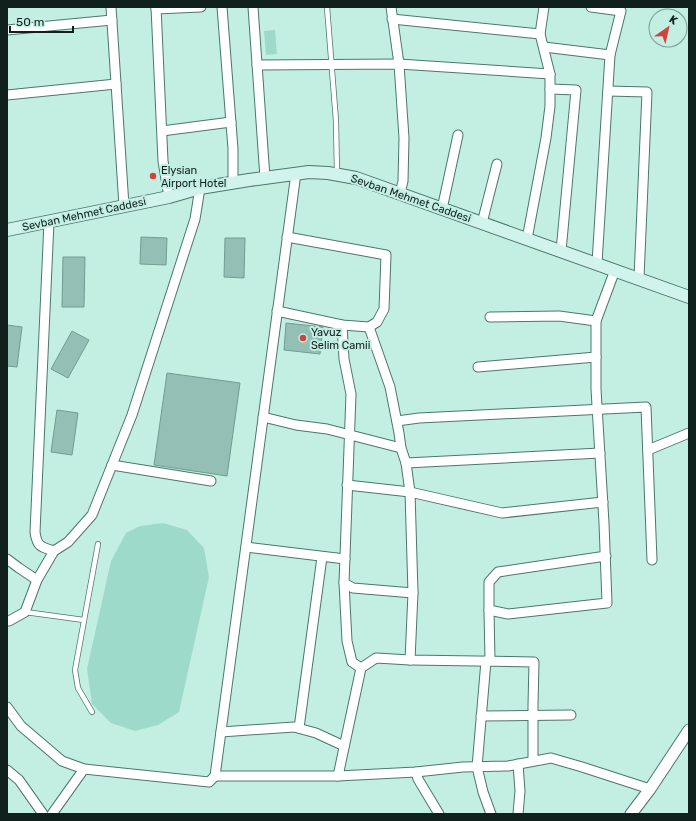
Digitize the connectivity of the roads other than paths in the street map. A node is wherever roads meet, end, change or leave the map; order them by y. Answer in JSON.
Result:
{"nodes":[{"id":1,"x":111,"y":7,"type":"edge"},
{"id":2,"x":200,"y":7,"type":"edge"},
{"id":3,"x":222,"y":7,"type":"edge"},
{"id":4,"x":253,"y":7,"type":"edge"},
{"id":5,"x":327,"y":7,"type":"edge"},
{"id":6,"x":391,"y":7,"type":"edge"},
{"id":7,"x":544,"y":7,"type":"edge"},
{"id":8,"x":591,"y":7,"type":"edge"},
{"id":9,"x":156,"y":8,"type":"edge"},
{"id":10,"x":392,"y":18,"type":"junction"},
{"id":11,"x":112,"y":20,"type":"junction"},
{"id":12,"x":7,"y":30,"type":"edge"},
{"id":13,"x":540,"y":34,"type":"junction"},
{"id":14,"x":544,"y":47,"type":"junction"},
{"id":15,"x":610,"y":55,"type":"junction"},
{"id":16,"x":331,"y":64,"type":"junction"},
{"id":17,"x":399,"y":64,"type":"junction"},
{"id":18,"x":257,"y":65,"type":"junction"},
{"id":19,"x":550,"y":74,"type":"junction"},
{"id":20,"x":116,"y":84,"type":"junction"},
{"id":21,"x":550,"y":89,"type":"junction"},
{"id":22,"x":608,"y":91,"type":"junction"},
{"id":23,"x":7,"y":95,"type":"edge"},
{"id":24,"x":231,"y":122,"type":"junction"},
{"id":25,"x":162,"y":131,"type":"junction"},
{"id":26,"x":458,"y":135,"type":"dead end"},
{"id":27,"x":497,"y":164,"type":"dead end"},
{"id":28,"x":296,"y":173,"type":"junction"},
{"id":29,"x":336,"y":174,"type":"junction"},
{"id":30,"x":265,"y":178,"type":"junction"},
{"id":31,"x":233,"y":183,"type":"junction"},
{"id":32,"x":200,"y":188,"type":"junction"},
{"id":33,"x":400,"y":194,"type":"junction"},
{"id":34,"x":169,"y":196,"type":"junction"},
{"id":35,"x":124,"y":206,"type":"junction"},
{"id":36,"x":442,"y":209,"type":"junction"},
{"id":37,"x":49,"y":222,"type":"junction"},
{"id":38,"x":482,"y":223,"type":"junction"},
{"id":39,"x":7,"y":230,"type":"edge"},
{"id":40,"x":287,"y":237,"type":"junction"},
{"id":41,"x":527,"y":238,"type":"junction"},
{"id":42,"x":561,"y":251,"type":"junction"},
{"id":43,"x":597,"y":264,"type":"junction"},
{"id":44,"x":615,"y":270,"type":"junction"},
{"id":45,"x":638,"y":278,"type":"junction"},
{"id":46,"x":689,"y":297,"type":"edge"},
{"id":47,"x":277,"y":311,"type":"junction"},
{"id":48,"x":490,"y":317,"type":"dead end"},
{"id":49,"x":596,"y":321,"type":"junction"},
{"id":50,"x":342,"y":325,"type":"junction"},
{"id":51,"x":369,"y":327,"type":"junction"},
{"id":52,"x":596,"y":357,"type":"junction"},
{"id":53,"x":478,"y":367,"type":"dead end"},
{"id":54,"x":597,"y":409,"type":"junction"},
{"id":55,"x":263,"y":417,"type":"junction"},
{"id":56,"x":397,"y":421,"type":"junction"},
{"id":57,"x":689,"y":433,"type":"edge"},
{"id":58,"x":349,"y":436,"type":"junction"},
{"id":59,"x":401,"y":448,"type":"junction"},
{"id":60,"x":648,"y":450,"type":"junction"},
{"id":61,"x":600,"y":453,"type":"junction"},
{"id":62,"x":406,"y":463,"type":"junction"},
{"id":63,"x":112,"y":465,"type":"junction"},
{"id":64,"x":211,"y":481,"type":"dead end"},
{"id":65,"x":347,"y":485,"type":"junction"},
{"id":66,"x":410,"y":492,"type":"junction"},
{"id":67,"x":603,"y":502,"type":"junction"},
{"id":68,"x":98,"y":544,"type":"dead end"},
{"id":69,"x":246,"y":547,"type":"junction"},
{"id":70,"x":54,"y":551,"type":"junction"},
{"id":71,"x":606,"y":556,"type":"junction"},
{"id":72,"x":322,"y":557,"type":"junction"},
{"id":73,"x":7,"y":559,"type":"edge"},
{"id":74,"x":345,"y":559,"type":"junction"},
{"id":75,"x":652,"y":560,"type":"dead end"},
{"id":76,"x":37,"y":580,"type":"junction"},
{"id":77,"x":344,"y":583,"type":"junction"},
{"id":78,"x":413,"y":593,"type":"junction"},
{"id":79,"x":489,"y":610,"type":"junction"},
{"id":80,"x":24,"y":612,"type":"junction"},
{"id":81,"x":84,"y":620,"type":"junction"},
{"id":82,"x":9,"y":621,"type":"dead end"},
{"id":83,"x":410,"y":660,"type":"junction"},
{"id":84,"x":488,"y":661,"type":"junction"},
{"id":85,"x":361,"y":668,"type":"junction"},
{"id":86,"x":7,"y":707,"type":"edge"},
{"id":87,"x":92,"y":712,"type":"dead end"},
{"id":88,"x":571,"y":715,"type":"dead end"},
{"id":89,"x":481,"y":716,"type":"junction"},
{"id":90,"x":534,"y":716,"type":"junction"},
{"id":91,"x":300,"y":728,"type":"junction"},
{"id":92,"x":689,"y":730,"type":"edge"},
{"id":93,"x":221,"y":732,"type":"junction"},
{"id":94,"x":344,"y":746,"type":"junction"},
{"id":95,"x":533,"y":761,"type":"junction"},
{"id":96,"x":518,"y":764,"type":"junction"},
{"id":97,"x":477,"y":767,"type":"junction"},
{"id":98,"x":84,"y":769,"type":"junction"},
{"id":99,"x":7,"y":770,"type":"edge"},
{"id":100,"x":416,"y":772,"type":"junction"},
{"id":101,"x":215,"y":776,"type":"junction"},
{"id":102,"x":338,"y":776,"type":"junction"},
{"id":103,"x":650,"y":789,"type":"junction"},
{"id":104,"x":520,"y":813,"type":"edge"},
{"id":105,"x":43,"y":814,"type":"edge"},
{"id":106,"x":52,"y":814,"type":"edge"},
{"id":107,"x":439,"y":814,"type":"edge"},
{"id":108,"x":491,"y":814,"type":"edge"},
{"id":109,"x":631,"y":814,"type":"edge"}],
"edges":[{"from":1,"to":11,"type":"street"},
{"from":2,"to":9,"type":"street"},
{"from":3,"to":24,"type":"street"},
{"from":4,"to":18,"type":"street"},
{"from":5,"to":16,"type":"lane"},
{"from":6,"to":10,"type":"street"},
{"from":7,"to":13,"type":"street"},
{"from":8,"to":15,"type":"street"},
{"from":9,"to":25,"type":"street"},
{"from":10,"to":13,"type":"street"},
{"from":10,"to":17,"type":"street"},
{"from":11,"to":12,"type":"street"},
{"from":11,"to":20,"type":"street"},
{"from":13,"to":14,"type":"street"},
{"from":14,"to":15,"type":"street"},
{"from":14,"to":19,"type":"street"},
{"from":15,"to":22,"type":"street"},
{"from":16,"to":17,"type":"street"},
{"from":16,"to":18,"type":"street"},
{"from":16,"to":29,"type":"lane"},
{"from":17,"to":19,"type":"street"},
{"from":17,"to":33,"type":"street"},
{"from":18,"to":30,"type":"street"},
{"from":19,"to":21,"type":"street"},
{"from":20,"to":23,"type":"street"},
{"from":20,"to":35,"type":"street"},
{"from":21,"to":41,"type":"street"},
{"from":21,"to":42,"type":"street"},
{"from":22,"to":43,"type":"street"},
{"from":22,"to":45,"type":"street"},
{"from":24,"to":25,"type":"street"},
{"from":24,"to":31,"type":"street"},
{"from":25,"to":34,"type":"street"},
{"from":26,"to":36,"type":"street"},
{"from":27,"to":38,"type":"street"},
{"from":28,"to":29,"type":"main road","name":"Sevban Mehmet Caddesi"},
{"from":28,"to":30,"type":"main road","name":"Sevban Mehmet Caddesi"},
{"from":28,"to":40,"type":"street"},
{"from":29,"to":33,"type":"main road","name":"Sevban Mehmet Caddesi"},
{"from":30,"to":31,"type":"main road","name":"Sevban Mehmet Caddesi"},
{"from":31,"to":32,"type":"main road","name":"Sevban Mehmet Caddesi"},
{"from":32,"to":34,"type":"main road","name":"Sevban Mehmet Caddesi"},
{"from":32,"to":63,"type":"street"},
{"from":33,"to":36,"type":"main road","name":"Sevban Mehmet Caddesi"},
{"from":34,"to":35,"type":"main road","name":"Sevban Mehmet Caddesi"},
{"from":35,"to":37,"type":"main road","name":"Sevban Mehmet Caddesi"},
{"from":36,"to":38,"type":"main road","name":"Sevban Mehmet Caddesi"},
{"from":37,"to":39,"type":"main road","name":"Sevban Mehmet Caddesi"},
{"from":37,"to":70,"type":"street"},
{"from":38,"to":41,"type":"main road","name":"Sevban Mehmet Caddesi"},
{"from":40,"to":47,"type":"street"},
{"from":40,"to":51,"type":"street"},
{"from":41,"to":42,"type":"main road","name":"Sevban Mehmet Caddesi"},
{"from":42,"to":43,"type":"main road","name":"Sevban Mehmet Caddesi"},
{"from":43,"to":44,"type":"main road","name":"Sevban Mehmet Caddesi"},
{"from":44,"to":45,"type":"main road","name":"Sevban Mehmet Caddesi"},
{"from":44,"to":49,"type":"street"},
{"from":45,"to":46,"type":"main road","name":"Sevban Mehmet Caddesi"},
{"from":47,"to":50,"type":"street"},
{"from":47,"to":55,"type":"street"},
{"from":48,"to":49,"type":"street"},
{"from":49,"to":52,"type":"street"},
{"from":50,"to":51,"type":"street"},
{"from":50,"to":58,"type":"street"},
{"from":51,"to":56,"type":"street"},
{"from":52,"to":53,"type":"street"},
{"from":52,"to":54,"type":"street"},
{"from":54,"to":56,"type":"street"},
{"from":54,"to":60,"type":"street"},
{"from":54,"to":61,"type":"street"},
{"from":55,"to":58,"type":"street"},
{"from":55,"to":69,"type":"street"},
{"from":56,"to":59,"type":"street"},
{"from":57,"to":60,"type":"street"},
{"from":58,"to":59,"type":"street"},
{"from":58,"to":65,"type":"street"},
{"from":59,"to":62,"type":"street"},
{"from":60,"to":75,"type":"street"},
{"from":61,"to":62,"type":"street"},
{"from":61,"to":67,"type":"street"},
{"from":62,"to":66,"type":"street"},
{"from":63,"to":64,"type":"street"},
{"from":63,"to":70,"type":"street"},
{"from":65,"to":66,"type":"street"},
{"from":65,"to":74,"type":"street"},
{"from":66,"to":67,"type":"street"},
{"from":66,"to":78,"type":"street"},
{"from":67,"to":71,"type":"street"},
{"from":68,"to":81,"type":"lane"},
{"from":69,"to":72,"type":"street"},
{"from":69,"to":93,"type":"street"},
{"from":70,"to":76,"type":"street"},
{"from":71,"to":79,"type":"street"},
{"from":71,"to":79,"type":"street"},
{"from":72,"to":74,"type":"street"},
{"from":72,"to":91,"type":"street"},
{"from":73,"to":76,"type":"street"},
{"from":74,"to":77,"type":"street"},
{"from":76,"to":80,"type":"street"},
{"from":77,"to":78,"type":"street"},
{"from":77,"to":85,"type":"street"},
{"from":78,"to":83,"type":"street"},
{"from":79,"to":84,"type":"street"},
{"from":80,"to":81,"type":"lane"},
{"from":80,"to":82,"type":"street"},
{"from":81,"to":87,"type":"lane"},
{"from":83,"to":84,"type":"street"},
{"from":83,"to":85,"type":"street"},
{"from":84,"to":89,"type":"street"},
{"from":84,"to":90,"type":"street"},
{"from":85,"to":94,"type":"street"},
{"from":86,"to":98,"type":"street"},
{"from":88,"to":90,"type":"street"},
{"from":89,"to":90,"type":"street"},
{"from":89,"to":97,"type":"street"},
{"from":90,"to":95,"type":"street"},
{"from":91,"to":93,"type":"street"},
{"from":91,"to":94,"type":"street"},
{"from":92,"to":103,"type":"street"},
{"from":93,"to":101,"type":"street"},
{"from":94,"to":102,"type":"street"},
{"from":95,"to":96,"type":"street"},
{"from":95,"to":103,"type":"street"},
{"from":96,"to":97,"type":"street"},
{"from":96,"to":104,"type":"street"},
{"from":97,"to":100,"type":"street"},
{"from":97,"to":108,"type":"street"},
{"from":98,"to":101,"type":"street"},
{"from":98,"to":106,"type":"street"},
{"from":99,"to":105,"type":"street"},
{"from":100,"to":102,"type":"street"},
{"from":100,"to":107,"type":"street"},
{"from":101,"to":102,"type":"street"},
{"from":103,"to":109,"type":"street"}]}
